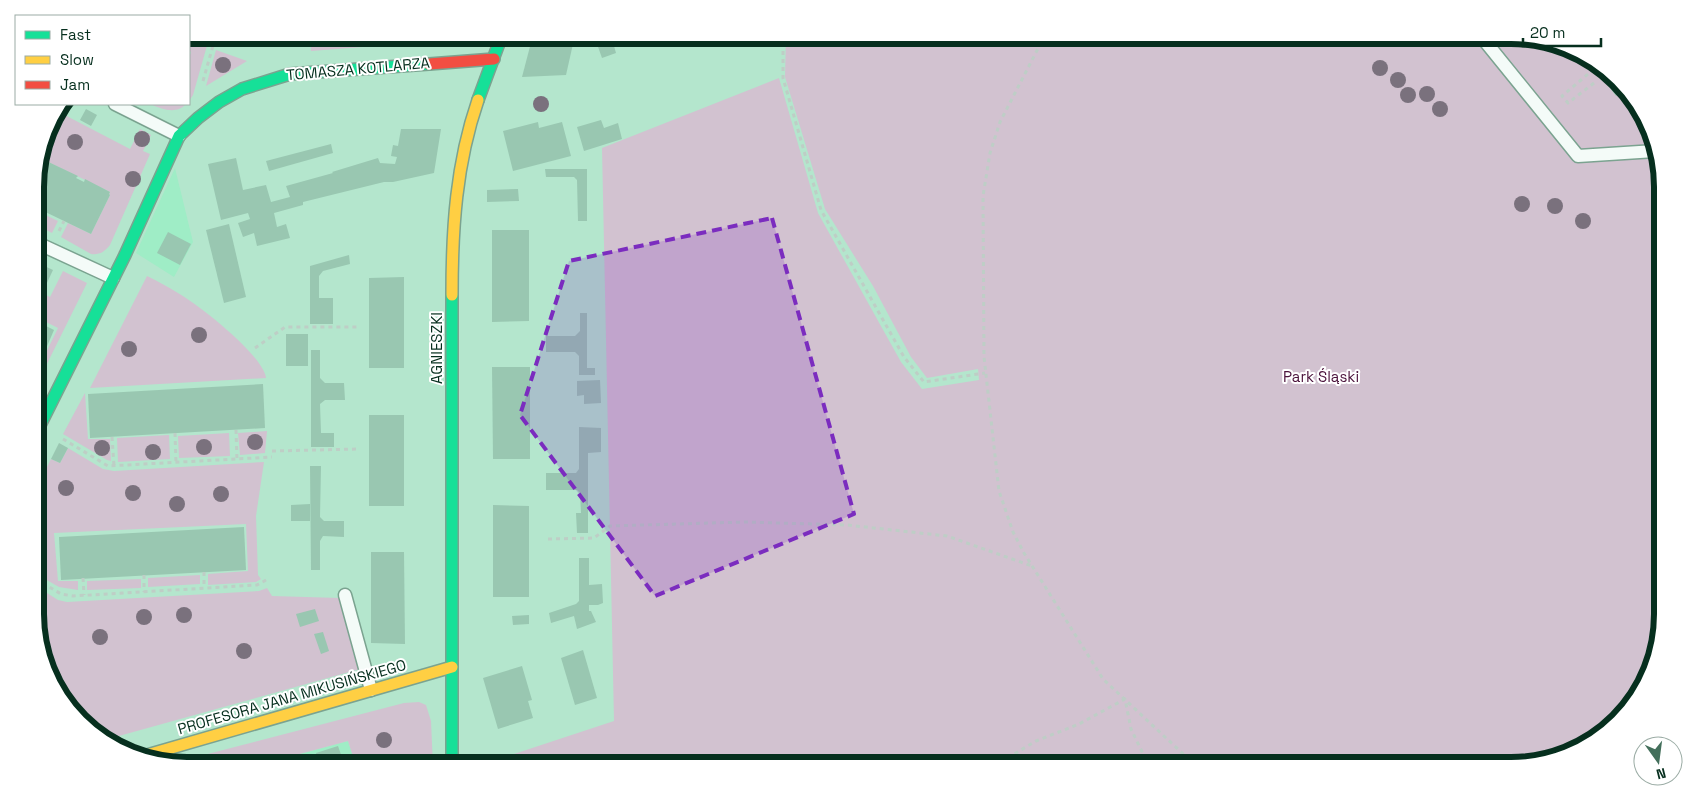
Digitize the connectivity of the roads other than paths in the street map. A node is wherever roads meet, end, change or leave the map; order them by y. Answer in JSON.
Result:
{"nodes":[{"id":1,"x":499,"y":44,"type":"edge"},
{"id":2,"x":1487,"y":44,"type":"edge"},
{"id":3,"x":494,"y":59,"type":"junction"},
{"id":4,"x":117,"y":105,"type":"edge"},
{"id":5,"x":179,"y":136,"type":"junction"},
{"id":6,"x":1649,"y":150,"type":"edge"},
{"id":7,"x":44,"y":246,"type":"edge"},
{"id":8,"x":113,"y":278,"type":"junction"},
{"id":9,"x":44,"y":403,"type":"edge"},
{"id":10,"x":345,"y":595,"type":"dead end"},
{"id":11,"x":452,"y":668,"type":"junction"},
{"id":12,"x":371,"y":690,"type":"junction"},
{"id":13,"x":160,"y":755,"type":"edge"},
{"id":14,"x":452,"y":757,"type":"edge"}],
"edges":[{"from":1,"to":3,"type":"street","name":"AGNIESZKI"},
{"from":2,"to":6,"type":"lane"},
{"from":3,"to":5,"type":"street","name":"TOMASZA KOTLARZA"},
{"from":3,"to":11,"type":"street","name":"AGNIESZKI"},
{"from":4,"to":5,"type":"lane"},
{"from":5,"to":8,"type":"street","name":"TOMASZA KOTLARZA"},
{"from":7,"to":8,"type":"lane"},
{"from":8,"to":9,"type":"street","name":"TOMASZA KOTLARZA"},
{"from":10,"to":12,"type":"lane"},
{"from":11,"to":12,"type":"street","name":"PROFESORA JANA MIKUSIŃSKIEGO"},
{"from":11,"to":14,"type":"street","name":"AGNIESZKI"},
{"from":12,"to":13,"type":"street","name":"PROFESORA JANA MIKUSIŃSKIEGO"}]}
